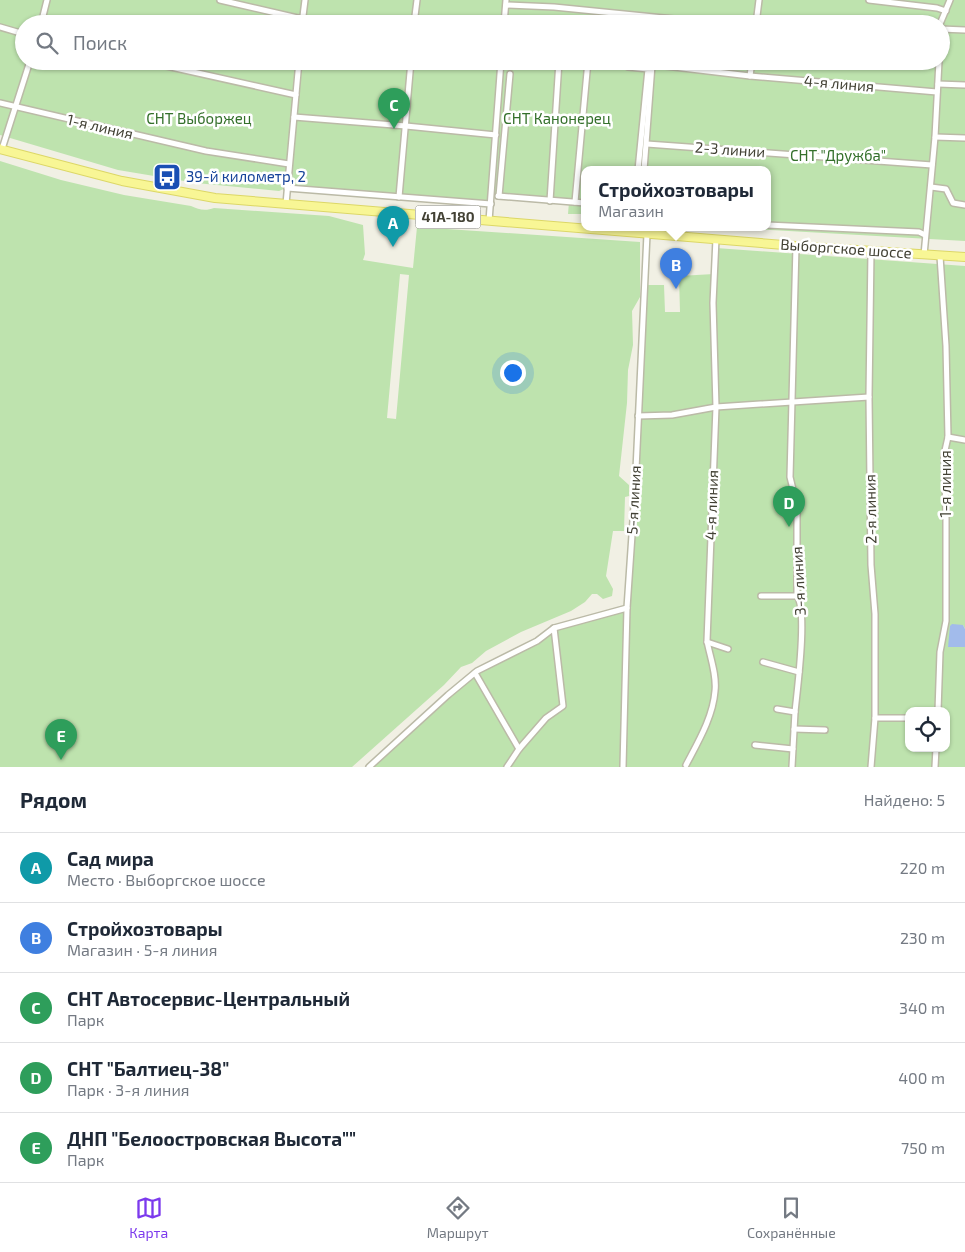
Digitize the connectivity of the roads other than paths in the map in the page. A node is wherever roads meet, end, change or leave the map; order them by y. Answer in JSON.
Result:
{"nodes":[{"id":1,"x":47,"y":0,"type":"edge"},
{"id":2,"x":220,"y":0,"type":"edge"},
{"id":3,"x":305,"y":0,"type":"edge"},
{"id":4,"x":416,"y":0,"type":"edge"},
{"id":5,"x":759,"y":0,"type":"edge"},
{"id":6,"x":869,"y":0,"type":"edge"},
{"id":7,"x":950,"y":0,"type":"edge"},
{"id":8,"x":506,"y":2,"type":"edge"},
{"id":9,"x":946,"y":11,"type":"junction"},
{"id":10,"x":44,"y":15,"type":"edge"},
{"id":11,"x":276,"y":15,"type":"edge"},
{"id":12,"x":303,"y":15,"type":"edge"},
{"id":13,"x":415,"y":15,"type":"edge"},
{"id":14,"x":505,"y":15,"type":"edge"},
{"id":15,"x":634,"y":15,"type":"edge"},
{"id":16,"x":757,"y":15,"type":"edge"},
{"id":17,"x":944,"y":15,"type":"edge"},
{"id":18,"x":0,"y":28,"type":"edge"},
{"id":19,"x":950,"y":29,"type":"edge"},
{"id":20,"x":965,"y":30,"type":"edge"},
{"id":21,"x":15,"y":32,"type":"edge"},
{"id":22,"x":27,"y":70,"type":"edge"},
{"id":23,"x":184,"y":70,"type":"edge"},
{"id":24,"x":297,"y":70,"type":"edge"},
{"id":25,"x":410,"y":70,"type":"edge"},
{"id":26,"x":501,"y":70,"type":"edge"},
{"id":27,"x":558,"y":70,"type":"edge"},
{"id":28,"x":586,"y":70,"type":"edge"},
{"id":29,"x":648,"y":70,"type":"edge"},
{"id":30,"x":652,"y":70,"type":"edge"},
{"id":31,"x":697,"y":70,"type":"edge"},
{"id":32,"x":751,"y":70,"type":"edge"},
{"id":33,"x":939,"y":70,"type":"edge"},
{"id":34,"x":510,"y":74,"type":"dead end"},
{"id":35,"x":750,"y":76,"type":"junction"},
{"id":36,"x":938,"y":84,"type":"junction"},
{"id":37,"x":965,"y":85,"type":"edge"},
{"id":38,"x":937,"y":92,"type":"junction"},
{"id":39,"x":296,"y":95,"type":"junction"},
{"id":40,"x":0,"y":103,"type":"edge"},
{"id":41,"x":16,"y":107,"type":"junction"},
{"id":42,"x":294,"y":117,"type":"junction"},
{"id":43,"x":406,"y":126,"type":"junction"},
{"id":44,"x":496,"y":135,"type":"junction"},
{"id":45,"x":935,"y":137,"type":"junction"},
{"id":46,"x":965,"y":138,"type":"edge"},
{"id":47,"x":647,"y":144,"type":"junction"},
{"id":48,"x":1,"y":149,"type":"edge"},
{"id":49,"x":289,"y":164,"type":"junction"},
{"id":50,"x":932,"y":165,"type":"junction"},
{"id":51,"x":638,"y":166,"type":"edge"},
{"id":52,"x":644,"y":166,"type":"edge"},
{"id":53,"x":931,"y":187,"type":"junction"},
{"id":54,"x":287,"y":188,"type":"junction"},
{"id":55,"x":492,"y":196,"type":"junction"},
{"id":56,"x":499,"y":196,"type":"junction"},
{"id":57,"x":399,"y":197,"type":"junction"},
{"id":58,"x":550,"y":201,"type":"junction"},
{"id":59,"x":575,"y":202,"type":"junction"},
{"id":60,"x":581,"y":203,"type":"edge"},
{"id":61,"x":286,"y":204,"type":"junction"},
{"id":62,"x":491,"y":204,"type":"junction"},
{"id":63,"x":965,"y":204,"type":"edge"},
{"id":64,"x":490,"y":221,"type":"junction"},
{"id":65,"x":771,"y":225,"type":"edge"},
{"id":66,"x":581,"y":228,"type":"edge"},
{"id":67,"x":640,"y":231,"type":"edge"},
{"id":68,"x":647,"y":234,"type":"junction"},
{"id":69,"x":926,"y":235,"type":"junction"},
{"id":70,"x":716,"y":239,"type":"junction"},
{"id":71,"x":796,"y":246,"type":"junction"},
{"id":72,"x":870,"y":251,"type":"junction"},
{"id":73,"x":924,"y":255,"type":"junction"},
{"id":74,"x":940,"y":256,"type":"junction"},
{"id":75,"x":965,"y":257,"type":"edge"},
{"id":76,"x":870,"y":397,"type":"junction"},
{"id":77,"x":791,"y":402,"type":"junction"},
{"id":78,"x":716,"y":407,"type":"junction"},
{"id":79,"x":638,"y":416,"type":"junction"},
{"id":80,"x":948,"y":437,"type":"junction"},
{"id":81,"x":965,"y":440,"type":"edge"},
{"id":82,"x":761,"y":596,"type":"dead end"},
{"id":83,"x":797,"y":596,"type":"junction"},
{"id":84,"x":627,"y":608,"type":"junction"},
{"id":85,"x":554,"y":628,"type":"junction"},
{"id":86,"x":707,"y":642,"type":"junction"},
{"id":87,"x":728,"y":649,"type":"dead end"},
{"id":88,"x":764,"y":662,"type":"dead end"},
{"id":89,"x":799,"y":672,"type":"junction"},
{"id":90,"x":475,"y":673,"type":"junction"},
{"id":91,"x":938,"y":707,"type":"edge"},
{"id":92,"x":777,"y":709,"type":"dead end"},
{"id":93,"x":795,"y":712,"type":"junction"},
{"id":94,"x":874,"y":718,"type":"junction"},
{"id":95,"x":905,"y":718,"type":"edge"},
{"id":96,"x":794,"y":730,"type":"junction"},
{"id":97,"x":825,"y":730,"type":"dead end"},
{"id":98,"x":755,"y":745,"type":"dead end"},
{"id":99,"x":519,"y":749,"type":"junction"},
{"id":100,"x":793,"y":749,"type":"junction"},
{"id":101,"x":936,"y":752,"type":"edge"},
{"id":102,"x":686,"y":765,"type":"dead end"},
{"id":103,"x":369,"y":767,"type":"edge"},
{"id":104,"x":506,"y":767,"type":"edge"},
{"id":105,"x":623,"y":767,"type":"edge"},
{"id":106,"x":792,"y":767,"type":"edge"},
{"id":107,"x":871,"y":767,"type":"edge"},
{"id":108,"x":935,"y":767,"type":"edge"}],
"edges":[{"from":1,"to":10,"type":"street"},
{"from":2,"to":11,"type":"street"},
{"from":3,"to":12,"type":"street"},
{"from":4,"to":13,"type":"street"},
{"from":5,"to":16,"type":"street"},
{"from":6,"to":9,"type":"street"},
{"from":7,"to":9,"type":"street"},
{"from":8,"to":14,"type":"street"},
{"from":8,"to":15,"type":"street"},
{"from":9,"to":17,"type":"street"},
{"from":18,"to":21,"type":"street"},
{"from":19,"to":20,"type":"street"},
{"from":22,"to":41,"type":"street"},
{"from":23,"to":39,"type":"street"},
{"from":24,"to":39,"type":"street"},
{"from":25,"to":43,"type":"street"},
{"from":26,"to":44,"type":"street"},
{"from":27,"to":58,"type":"street"},
{"from":28,"to":59,"type":"street"},
{"from":29,"to":51,"type":"street"},
{"from":30,"to":47,"type":"street"},
{"from":31,"to":35,"type":"street","name":"4-я линия"},
{"from":32,"to":35,"type":"street"},
{"from":33,"to":36,"type":"street"},
{"from":34,"to":56,"type":"street"},
{"from":35,"to":38,"type":"street","name":"4-я линия"},
{"from":36,"to":37,"type":"street"},
{"from":36,"to":38,"type":"street"},
{"from":38,"to":45,"type":"street"},
{"from":39,"to":42,"type":"street"},
{"from":40,"to":41,"type":"street","name":"1-я линия"},
{"from":41,"to":48,"type":"street"},
{"from":41,"to":49,"type":"street","name":"1-я линия"},
{"from":42,"to":43,"type":"street"},
{"from":42,"to":49,"type":"street"},
{"from":43,"to":44,"type":"street"},
{"from":43,"to":57,"type":"street"},
{"from":44,"to":55,"type":"street"},
{"from":45,"to":46,"type":"street"},
{"from":45,"to":50,"type":"street"},
{"from":47,"to":50,"type":"street","name":"2-3 линии"},
{"from":47,"to":52,"type":"street"},
{"from":48,"to":61,"type":"main road","number":"41А-180"},
{"from":49,"to":54,"type":"street"},
{"from":50,"to":53,"type":"street"},
{"from":53,"to":63,"type":"street"},
{"from":53,"to":69,"type":"street"},
{"from":54,"to":57,"type":"street"},
{"from":54,"to":61,"type":"street"},
{"from":55,"to":56,"type":"street"},
{"from":55,"to":62,"type":"street"},
{"from":56,"to":58,"type":"street"},
{"from":57,"to":62,"type":"street"},
{"from":58,"to":59,"type":"street"},
{"from":59,"to":60,"type":"street"},
{"from":61,"to":64,"type":"main road","number":"41А-180"},
{"from":62,"to":64,"type":"street"},
{"from":64,"to":66,"type":"main road","number":"41А-180"},
{"from":65,"to":69,"type":"street"},
{"from":67,"to":68,"type":"main road","name":"Выборгское шоссе","number":"41А-180"},
{"from":68,"to":70,"type":"main road","name":"Выборгское шоссе","number":"41А-180"},
{"from":68,"to":79,"type":"street","name":"5-я линия"},
{"from":69,"to":73,"type":"street"},
{"from":70,"to":71,"type":"main road","name":"Выборгское шоссе","number":"41А-180"},
{"from":70,"to":78,"type":"street","name":"4-я линия"},
{"from":71,"to":72,"type":"main road","name":"Выборгское шоссе","number":"41А-180"},
{"from":71,"to":77,"type":"street","name":"3-я линия"},
{"from":72,"to":73,"type":"main road","name":"Выборгское шоссе","number":"41А-180"},
{"from":72,"to":76,"type":"street","name":"2-я линия"},
{"from":73,"to":74,"type":"main road","name":"Выборгское шоссе","number":"41А-180"},
{"from":74,"to":75,"type":"main road","name":"Выборгское шоссе","number":"41А-180"},
{"from":74,"to":80,"type":"street","name":"1-я линия"},
{"from":76,"to":77,"type":"street"},
{"from":76,"to":94,"type":"street","name":"2-я линия"},
{"from":77,"to":78,"type":"street"},
{"from":77,"to":83,"type":"street","name":"3-я линия"},
{"from":78,"to":79,"type":"street"},
{"from":78,"to":86,"type":"street","name":"4-я линия"},
{"from":79,"to":84,"type":"street","name":"5-я линия"},
{"from":80,"to":81,"type":"street"},
{"from":80,"to":91,"type":"street","name":"1-я линия"},
{"from":82,"to":83,"type":"street"},
{"from":83,"to":89,"type":"street","name":"3-я линия"},
{"from":84,"to":85,"type":"street"},
{"from":84,"to":105,"type":"street","name":"5-я линия"},
{"from":85,"to":90,"type":"street"},
{"from":85,"to":99,"type":"street"},
{"from":86,"to":87,"type":"street"},
{"from":86,"to":102,"type":"street","name":"4-я линия"},
{"from":88,"to":89,"type":"street"},
{"from":89,"to":93,"type":"street","name":"3-я линия"},
{"from":90,"to":99,"type":"street"},
{"from":90,"to":103,"type":"street"},
{"from":92,"to":93,"type":"street"},
{"from":93,"to":96,"type":"street","name":"3-я линия"},
{"from":94,"to":95,"type":"street"},
{"from":94,"to":107,"type":"street","name":"2-я линия"},
{"from":96,"to":97,"type":"street"},
{"from":96,"to":100,"type":"street","name":"3-я линия"},
{"from":98,"to":100,"type":"street"},
{"from":99,"to":104,"type":"street"},
{"from":100,"to":106,"type":"street","name":"3-я линия"},
{"from":101,"to":108,"type":"street"}]}
